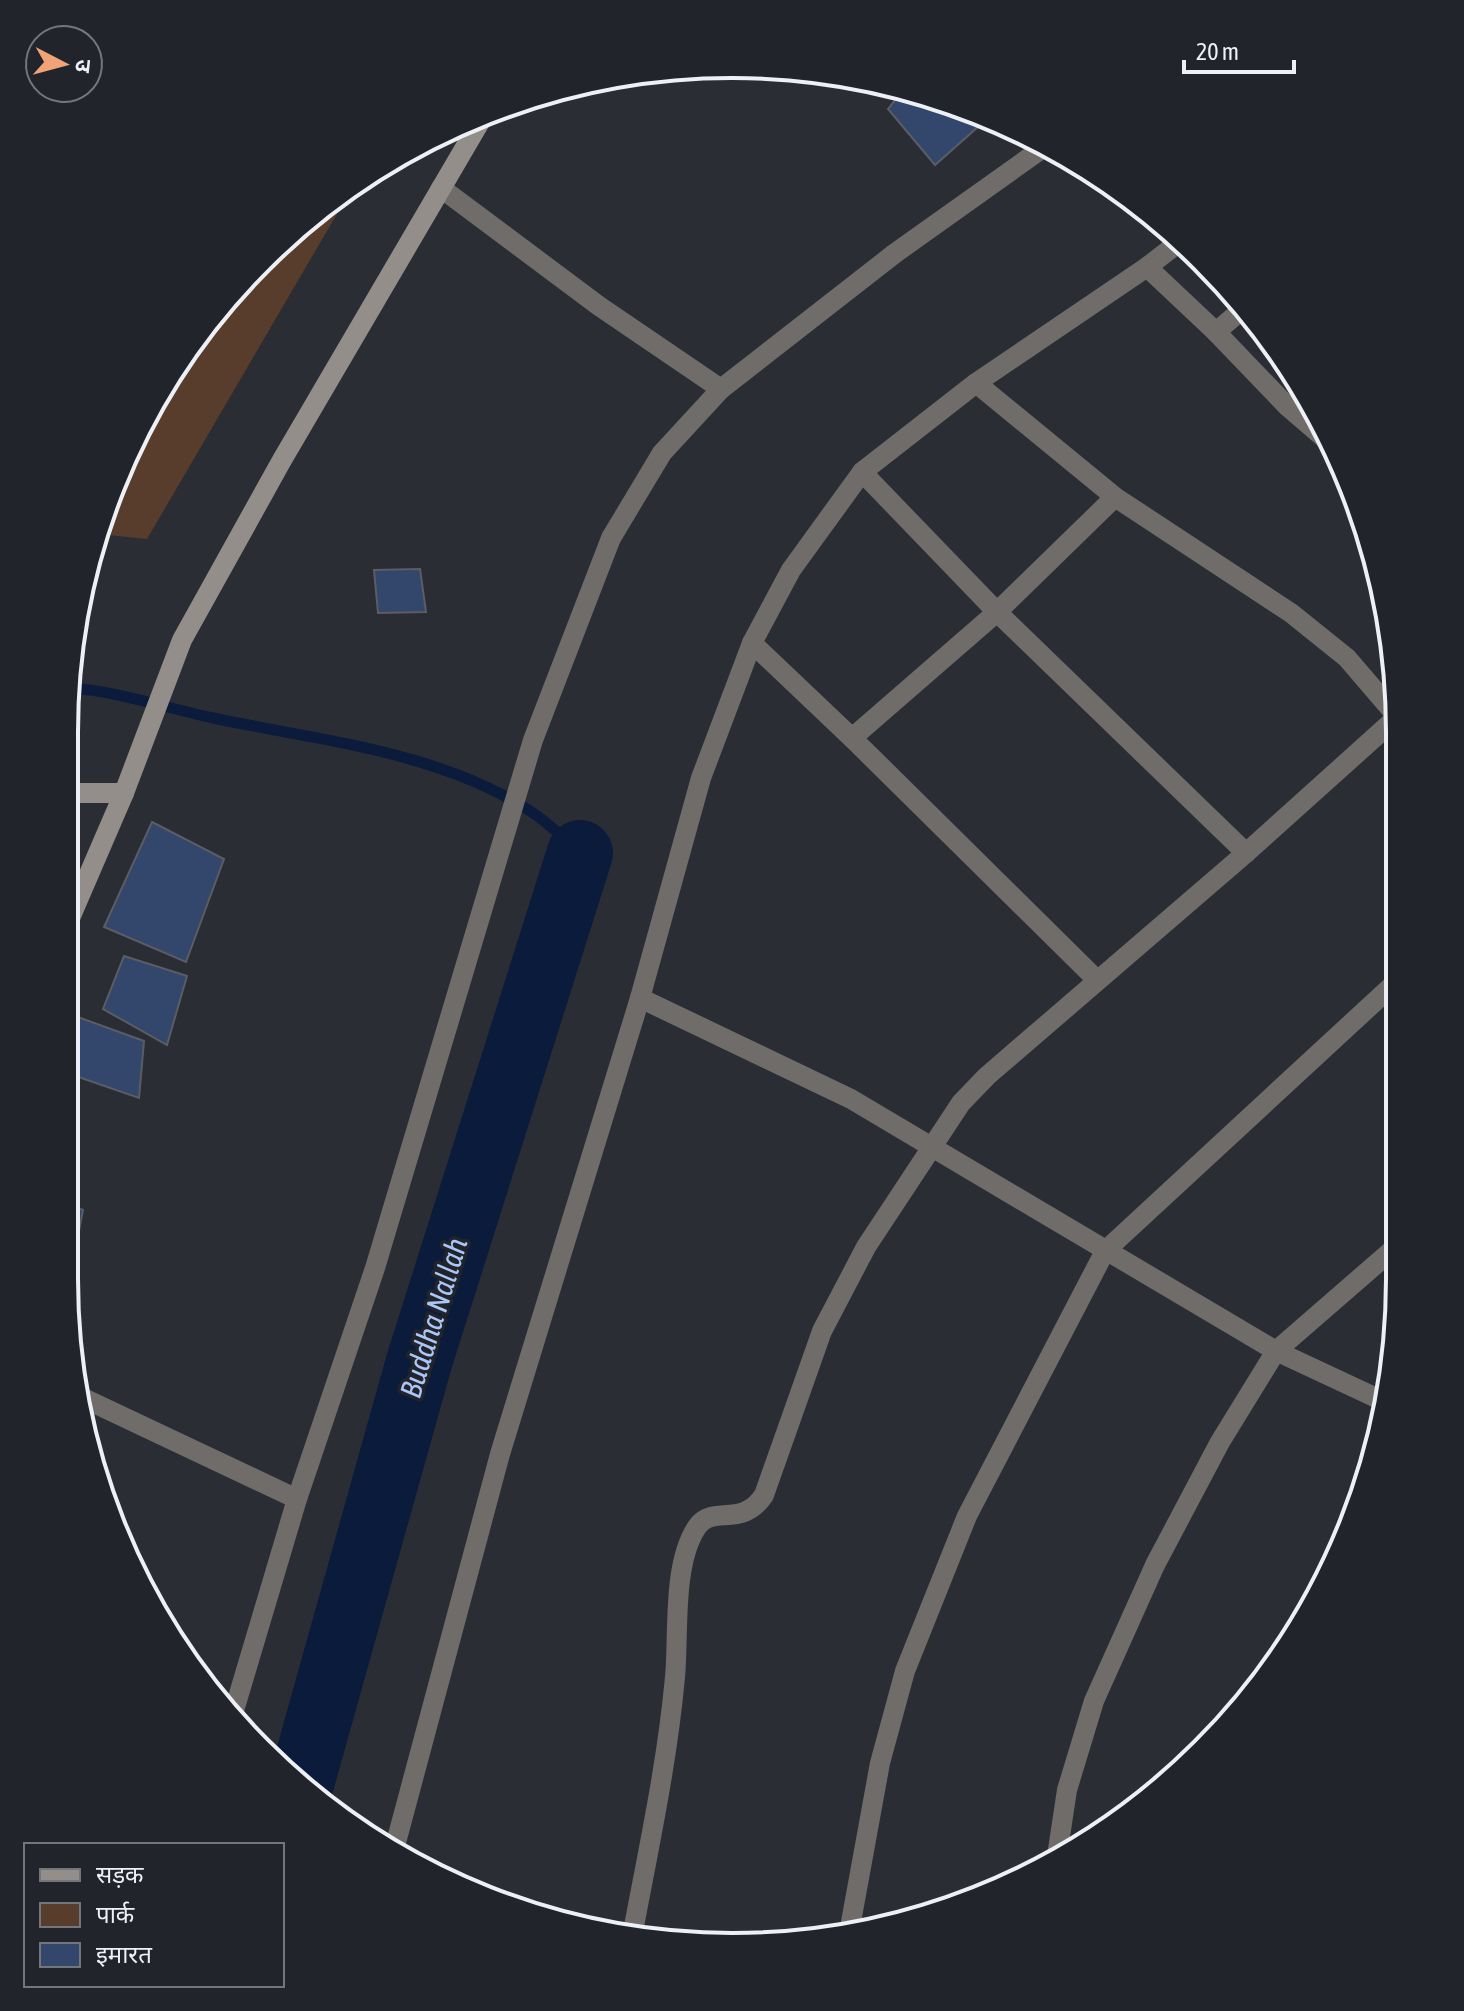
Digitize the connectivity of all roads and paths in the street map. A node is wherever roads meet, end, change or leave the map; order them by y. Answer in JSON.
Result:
{"nodes":[{"id":1,"x":474,"y":131,"type":"edge"},
{"id":2,"x":1036,"y":153,"type":"edge"},
{"id":3,"x":441,"y":188,"type":"junction"},
{"id":4,"x":1171,"y":248,"type":"edge"},
{"id":5,"x":1147,"y":267,"type":"junction"},
{"id":6,"x":1236,"y":315,"type":"edge"},
{"id":7,"x":1216,"y":332,"type":"junction"},
{"id":8,"x":976,"y":383,"type":"junction"},
{"id":9,"x":721,"y":389,"type":"junction"},
{"id":10,"x":1309,"y":425,"type":"edge"},
{"id":11,"x":862,"y":472,"type":"junction"},
{"id":12,"x":1115,"y":497,"type":"junction"},
{"id":13,"x":997,"y":612,"type":"junction"},
{"id":14,"x":752,"y":643,"type":"junction"},
{"id":15,"x":1385,"y":704,"type":"edge"},
{"id":16,"x":1386,"y":724,"type":"edge"},
{"id":17,"x":852,"y":738,"type":"junction"},
{"id":18,"x":78,"y":793,"type":"edge"},
{"id":19,"x":124,"y":793,"type":"junction"},
{"id":20,"x":1246,"y":853,"type":"junction"},
{"id":21,"x":78,"y":900,"type":"edge"},
{"id":22,"x":1096,"y":979,"type":"junction"},
{"id":23,"x":1386,"y":991,"type":"edge"},
{"id":24,"x":640,"y":998,"type":"junction"},
{"id":25,"x":932,"y":1145,"type":"junction"},
{"id":26,"x":1105,"y":1251,"type":"junction"},
{"id":27,"x":1386,"y":1255,"type":"edge"},
{"id":28,"x":1276,"y":1351,"type":"junction"},
{"id":29,"x":1375,"y":1397,"type":"edge"},
{"id":30,"x":90,"y":1401,"type":"edge"},
{"id":31,"x":297,"y":1499,"type":"junction"},
{"id":32,"x":236,"y":1705,"type":"edge"},
{"id":33,"x":397,"y":1840,"type":"edge"},
{"id":34,"x":1059,"y":1845,"type":"edge"},
{"id":35,"x":851,"y":1921,"type":"edge"},
{"id":36,"x":634,"y":1925,"type":"edge"}],
"edges":[{"from":1,"to":3,"type":"street"},
{"from":2,"to":9,"type":"street"},
{"from":3,"to":9,"type":"street"},
{"from":3,"to":19,"type":"street"},
{"from":4,"to":5,"type":"street"},
{"from":5,"to":7,"type":"street"},
{"from":5,"to":8,"type":"street"},
{"from":6,"to":7,"type":"street"},
{"from":7,"to":10,"type":"street"},
{"from":8,"to":11,"type":"street"},
{"from":8,"to":12,"type":"street"},
{"from":9,"to":31,"type":"street"},
{"from":11,"to":13,"type":"street"},
{"from":11,"to":14,"type":"street"},
{"from":12,"to":13,"type":"street"},
{"from":12,"to":15,"type":"street"},
{"from":13,"to":17,"type":"street"},
{"from":13,"to":20,"type":"street"},
{"from":14,"to":17,"type":"street"},
{"from":14,"to":24,"type":"street"},
{"from":16,"to":20,"type":"street"},
{"from":17,"to":22,"type":"street"},
{"from":18,"to":19,"type":"street"},
{"from":19,"to":21,"type":"street"},
{"from":20,"to":22,"type":"street"},
{"from":22,"to":25,"type":"street"},
{"from":23,"to":26,"type":"street"},
{"from":24,"to":25,"type":"street"},
{"from":24,"to":33,"type":"street"},
{"from":25,"to":26,"type":"street"},
{"from":25,"to":36,"type":"street"},
{"from":26,"to":28,"type":"street"},
{"from":26,"to":35,"type":"street"},
{"from":27,"to":28,"type":"street"},
{"from":28,"to":29,"type":"street"},
{"from":28,"to":34,"type":"street"},
{"from":30,"to":31,"type":"street"},
{"from":31,"to":32,"type":"street"}]}
